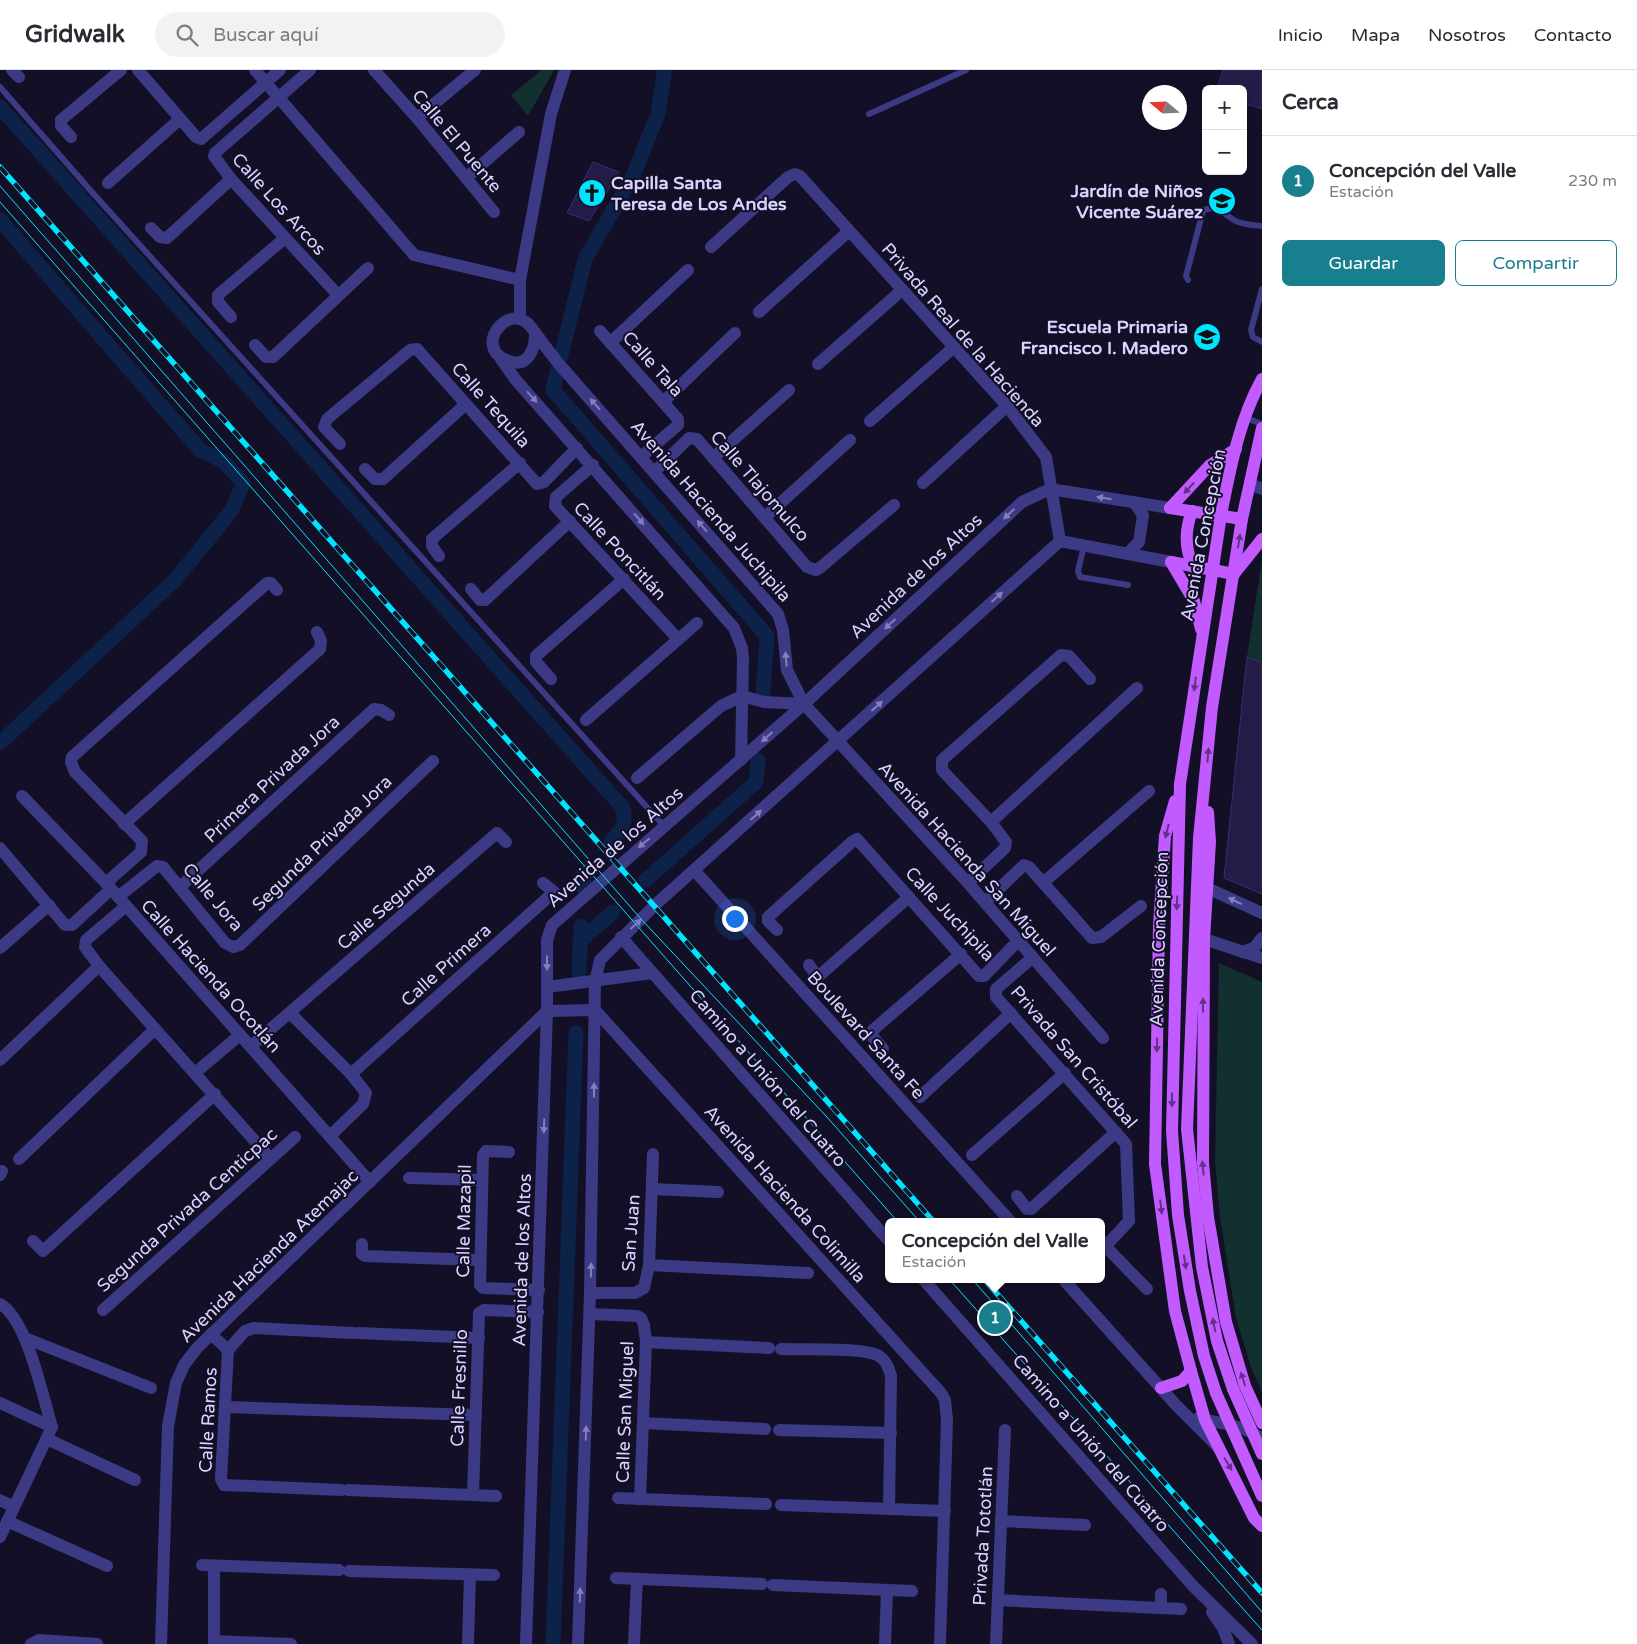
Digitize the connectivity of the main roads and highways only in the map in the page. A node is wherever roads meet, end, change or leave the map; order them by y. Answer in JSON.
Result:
{"nodes":[{"id":1,"x":1262,"y":379,"type":"edge"},
{"id":2,"x":1262,"y":428,"type":"edge"},
{"id":3,"x":1236,"y":449,"type":"junction"},
{"id":4,"x":1259,"y":457,"type":"edge"},
{"id":5,"x":1229,"y":477,"type":"junction"},
{"id":6,"x":1256,"y":486,"type":"edge"},
{"id":7,"x":1192,"y":511,"type":"junction"},
{"id":8,"x":1221,"y":516,"type":"junction"},
{"id":9,"x":1242,"y":519,"type":"junction"},
{"id":10,"x":1262,"y":539,"type":"edge"},
{"id":11,"x":1194,"y":567,"type":"junction"},
{"id":12,"x":1212,"y":570,"type":"junction"},
{"id":13,"x":1234,"y":574,"type":"junction"},
{"id":14,"x":1202,"y":635,"type":"junction"},
{"id":15,"x":1180,"y":784,"type":"junction"},
{"id":16,"x":1205,"y":787,"type":"junction"},
{"id":17,"x":1191,"y":1371,"type":"junction"},
{"id":18,"x":1161,"y":1388,"type":"road end"},
{"id":19,"x":1262,"y":1423,"type":"edge"},
{"id":20,"x":1262,"y":1454,"type":"edge"},
{"id":21,"x":1262,"y":1496,"type":"edge"},
{"id":22,"x":1262,"y":1526,"type":"edge"}],
"edges":[{"from":1,"to":3,"type":"main road","name":"Avenida Concepción"},
{"from":2,"to":4,"type":"main road","name":"Avenida Concepción"},
{"from":3,"to":4,"type":"main road"},
{"from":3,"to":5,"type":"main road","name":"Avenida Concepción"},
{"from":3,"to":7,"type":"main road","one_way":true},
{"from":4,"to":6,"type":"main road","name":"Avenida Concepción"},
{"from":5,"to":6,"type":"main road"},
{"from":5,"to":8,"type":"main road","name":"Avenida Concepción"},
{"from":6,"to":9,"type":"main road","name":"Avenida Concepción"},
{"from":7,"to":8,"type":"main road"},
{"from":7,"to":11,"type":"main road"},
{"from":8,"to":9,"type":"main road"},
{"from":8,"to":12,"type":"main road","name":"Avenida Concepción"},
{"from":13,"to":9,"type":"main road","name":"Avenida Concepción","one_way":true},
{"from":10,"to":13,"type":"main road"},
{"from":11,"to":12,"type":"main road"},
{"from":11,"to":14,"type":"main road"},
{"from":12,"to":13,"type":"main road"},
{"from":12,"to":14,"type":"main road","name":"Avenida Concepción"},
{"from":16,"to":13,"type":"main road","name":"Avenida Concepción","one_way":true},
{"from":14,"to":15,"type":"main road","name":"Avenida Concepción","one_way":true},
{"from":15,"to":17,"type":"main road","one_way":true},
{"from":15,"to":21,"type":"main road","name":"Avenida Concepción","one_way":true,"bridge":true},
{"from":19,"to":16,"type":"main road","one_way":true},
{"from":20,"to":16,"type":"main road","name":"Avenida Concepción","one_way":true,"bridge":true},
{"from":17,"to":18,"type":"main road"},
{"from":17,"to":22,"type":"main road","one_way":true}]}
